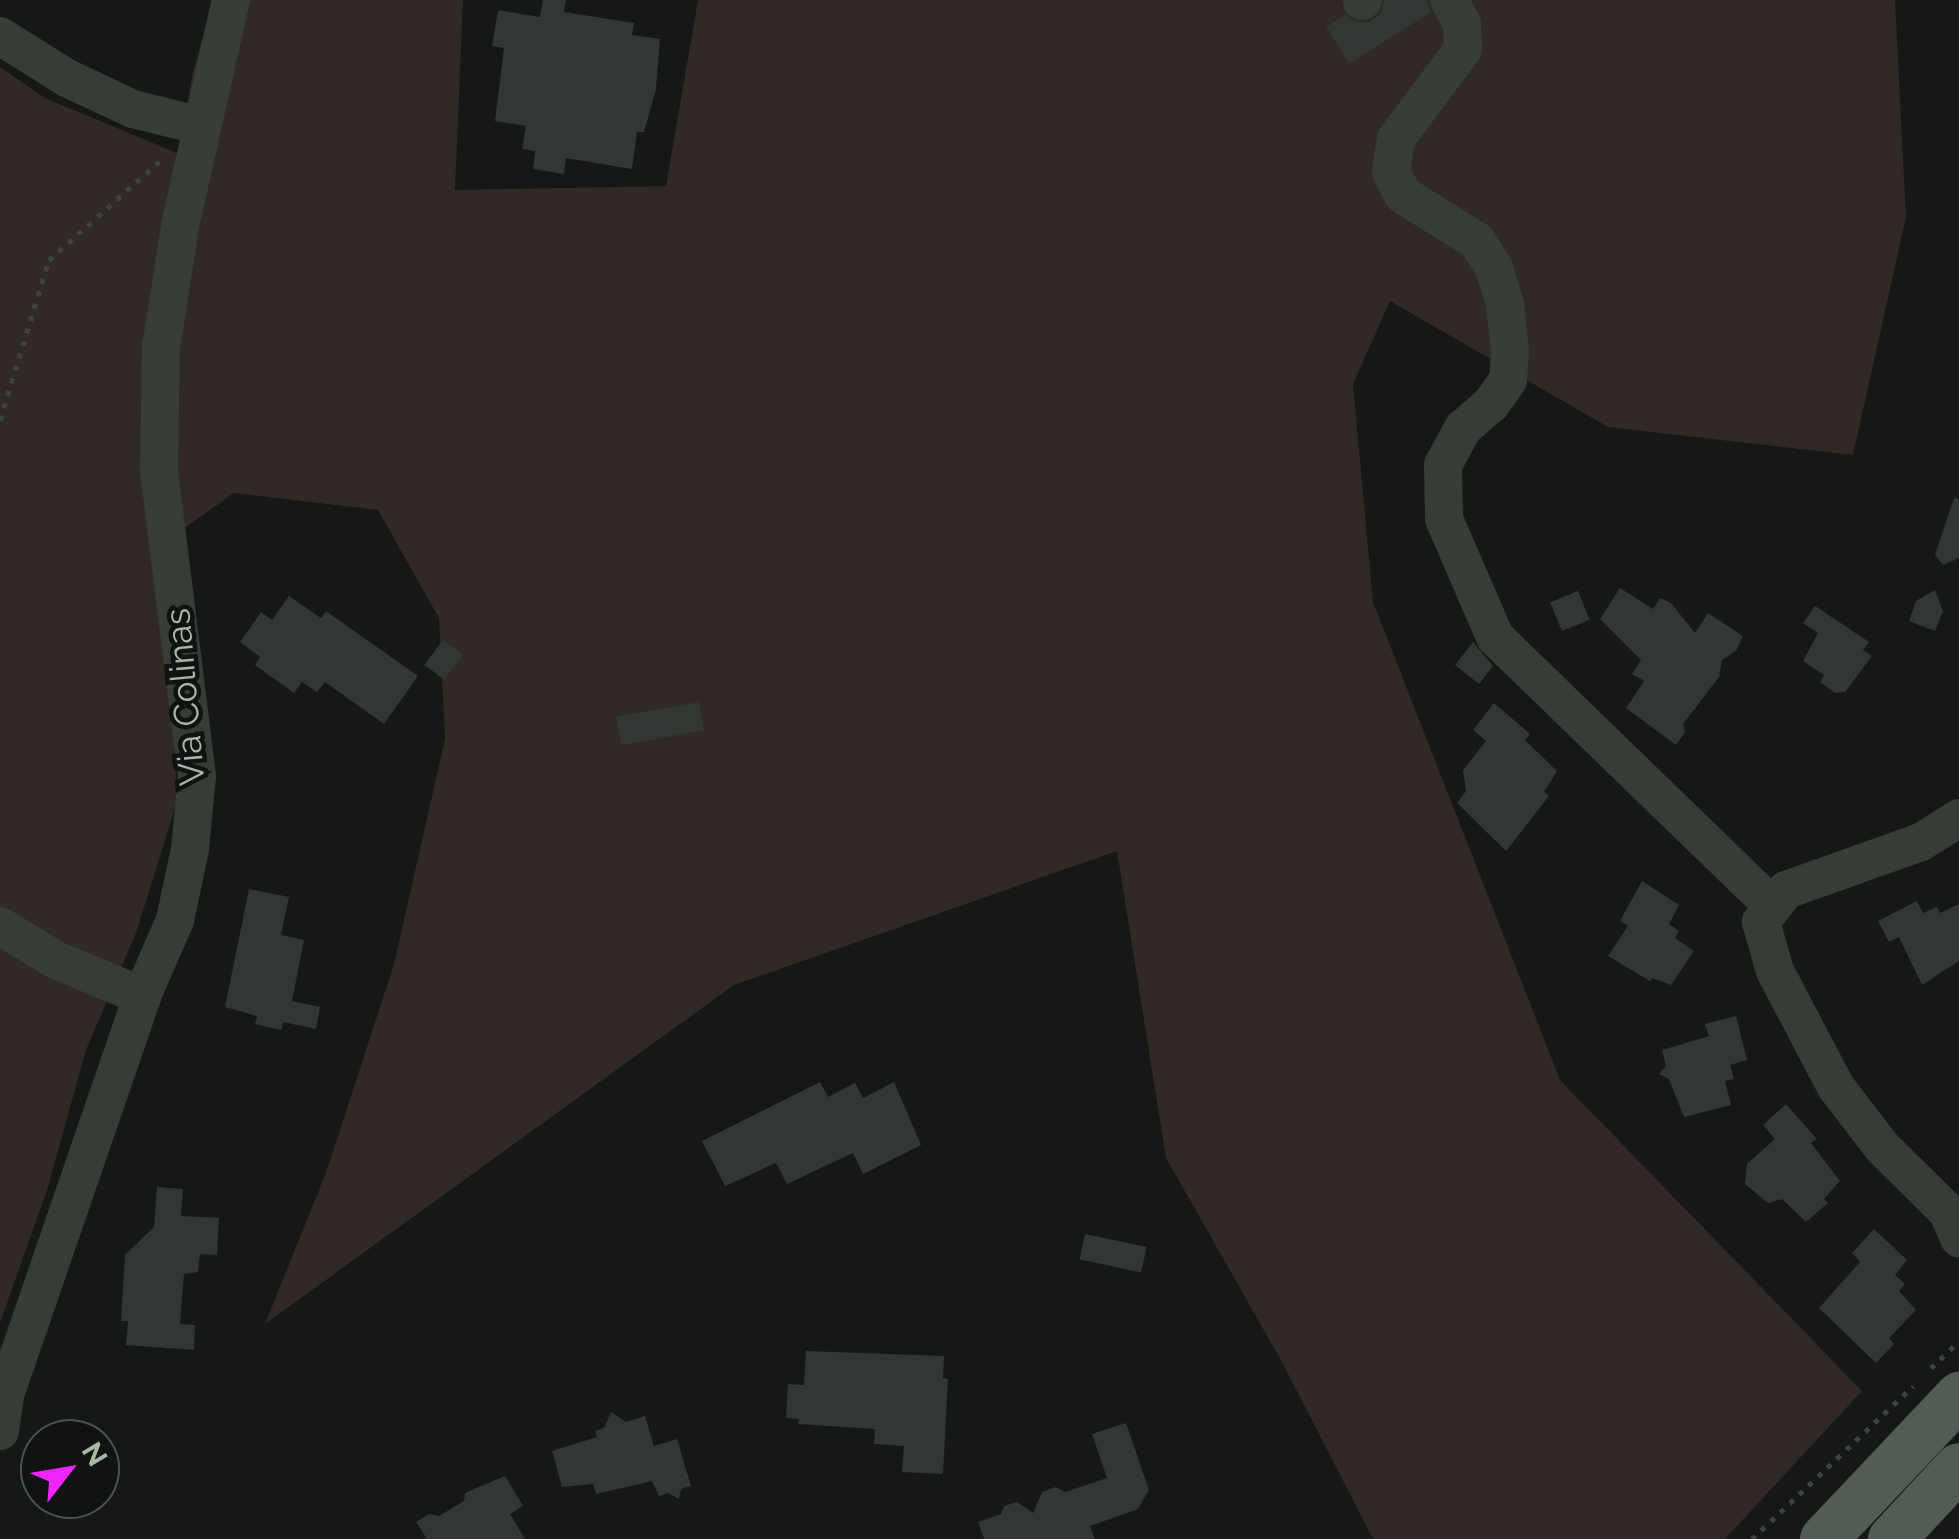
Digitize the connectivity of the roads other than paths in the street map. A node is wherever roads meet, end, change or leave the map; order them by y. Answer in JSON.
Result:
{"nodes":[{"id":1,"x":231,"y":0,"type":"edge"},
{"id":2,"x":1449,"y":0,"type":"edge"},
{"id":3,"x":0,"y":36,"type":"edge"},
{"id":4,"x":200,"y":126,"type":"junction"},
{"id":5,"x":1959,"y":818,"type":"edge"},
{"id":6,"x":1771,"y":904,"type":"junction"},
{"id":7,"x":0,"y":926,"type":"edge"},
{"id":8,"x":142,"y":996,"type":"junction"},
{"id":9,"x":1955,"y":1221,"type":"edge"},
{"id":10,"x":1959,"y":1396,"type":"edge"},
{"id":11,"x":0,"y":1431,"type":"edge"},
{"id":12,"x":1959,"y":1466,"type":"edge"},
{"id":13,"x":1824,"y":1539,"type":"edge"},
{"id":14,"x":1892,"y":1539,"type":"edge"}],
"edges":[{"from":1,"to":4,"type":"street","name":"Via Colinas"},
{"from":2,"to":6,"type":"street"},
{"from":3,"to":4,"type":"street"},
{"from":4,"to":8,"type":"street","name":"Via Colinas"},
{"from":5,"to":6,"type":"street"},
{"from":6,"to":9,"type":"street"},
{"from":7,"to":8,"type":"street"},
{"from":8,"to":11,"type":"street","name":"Via Colinas"},
{"from":10,"to":13,"type":"main road"},
{"from":12,"to":14,"type":"main road"}]}
